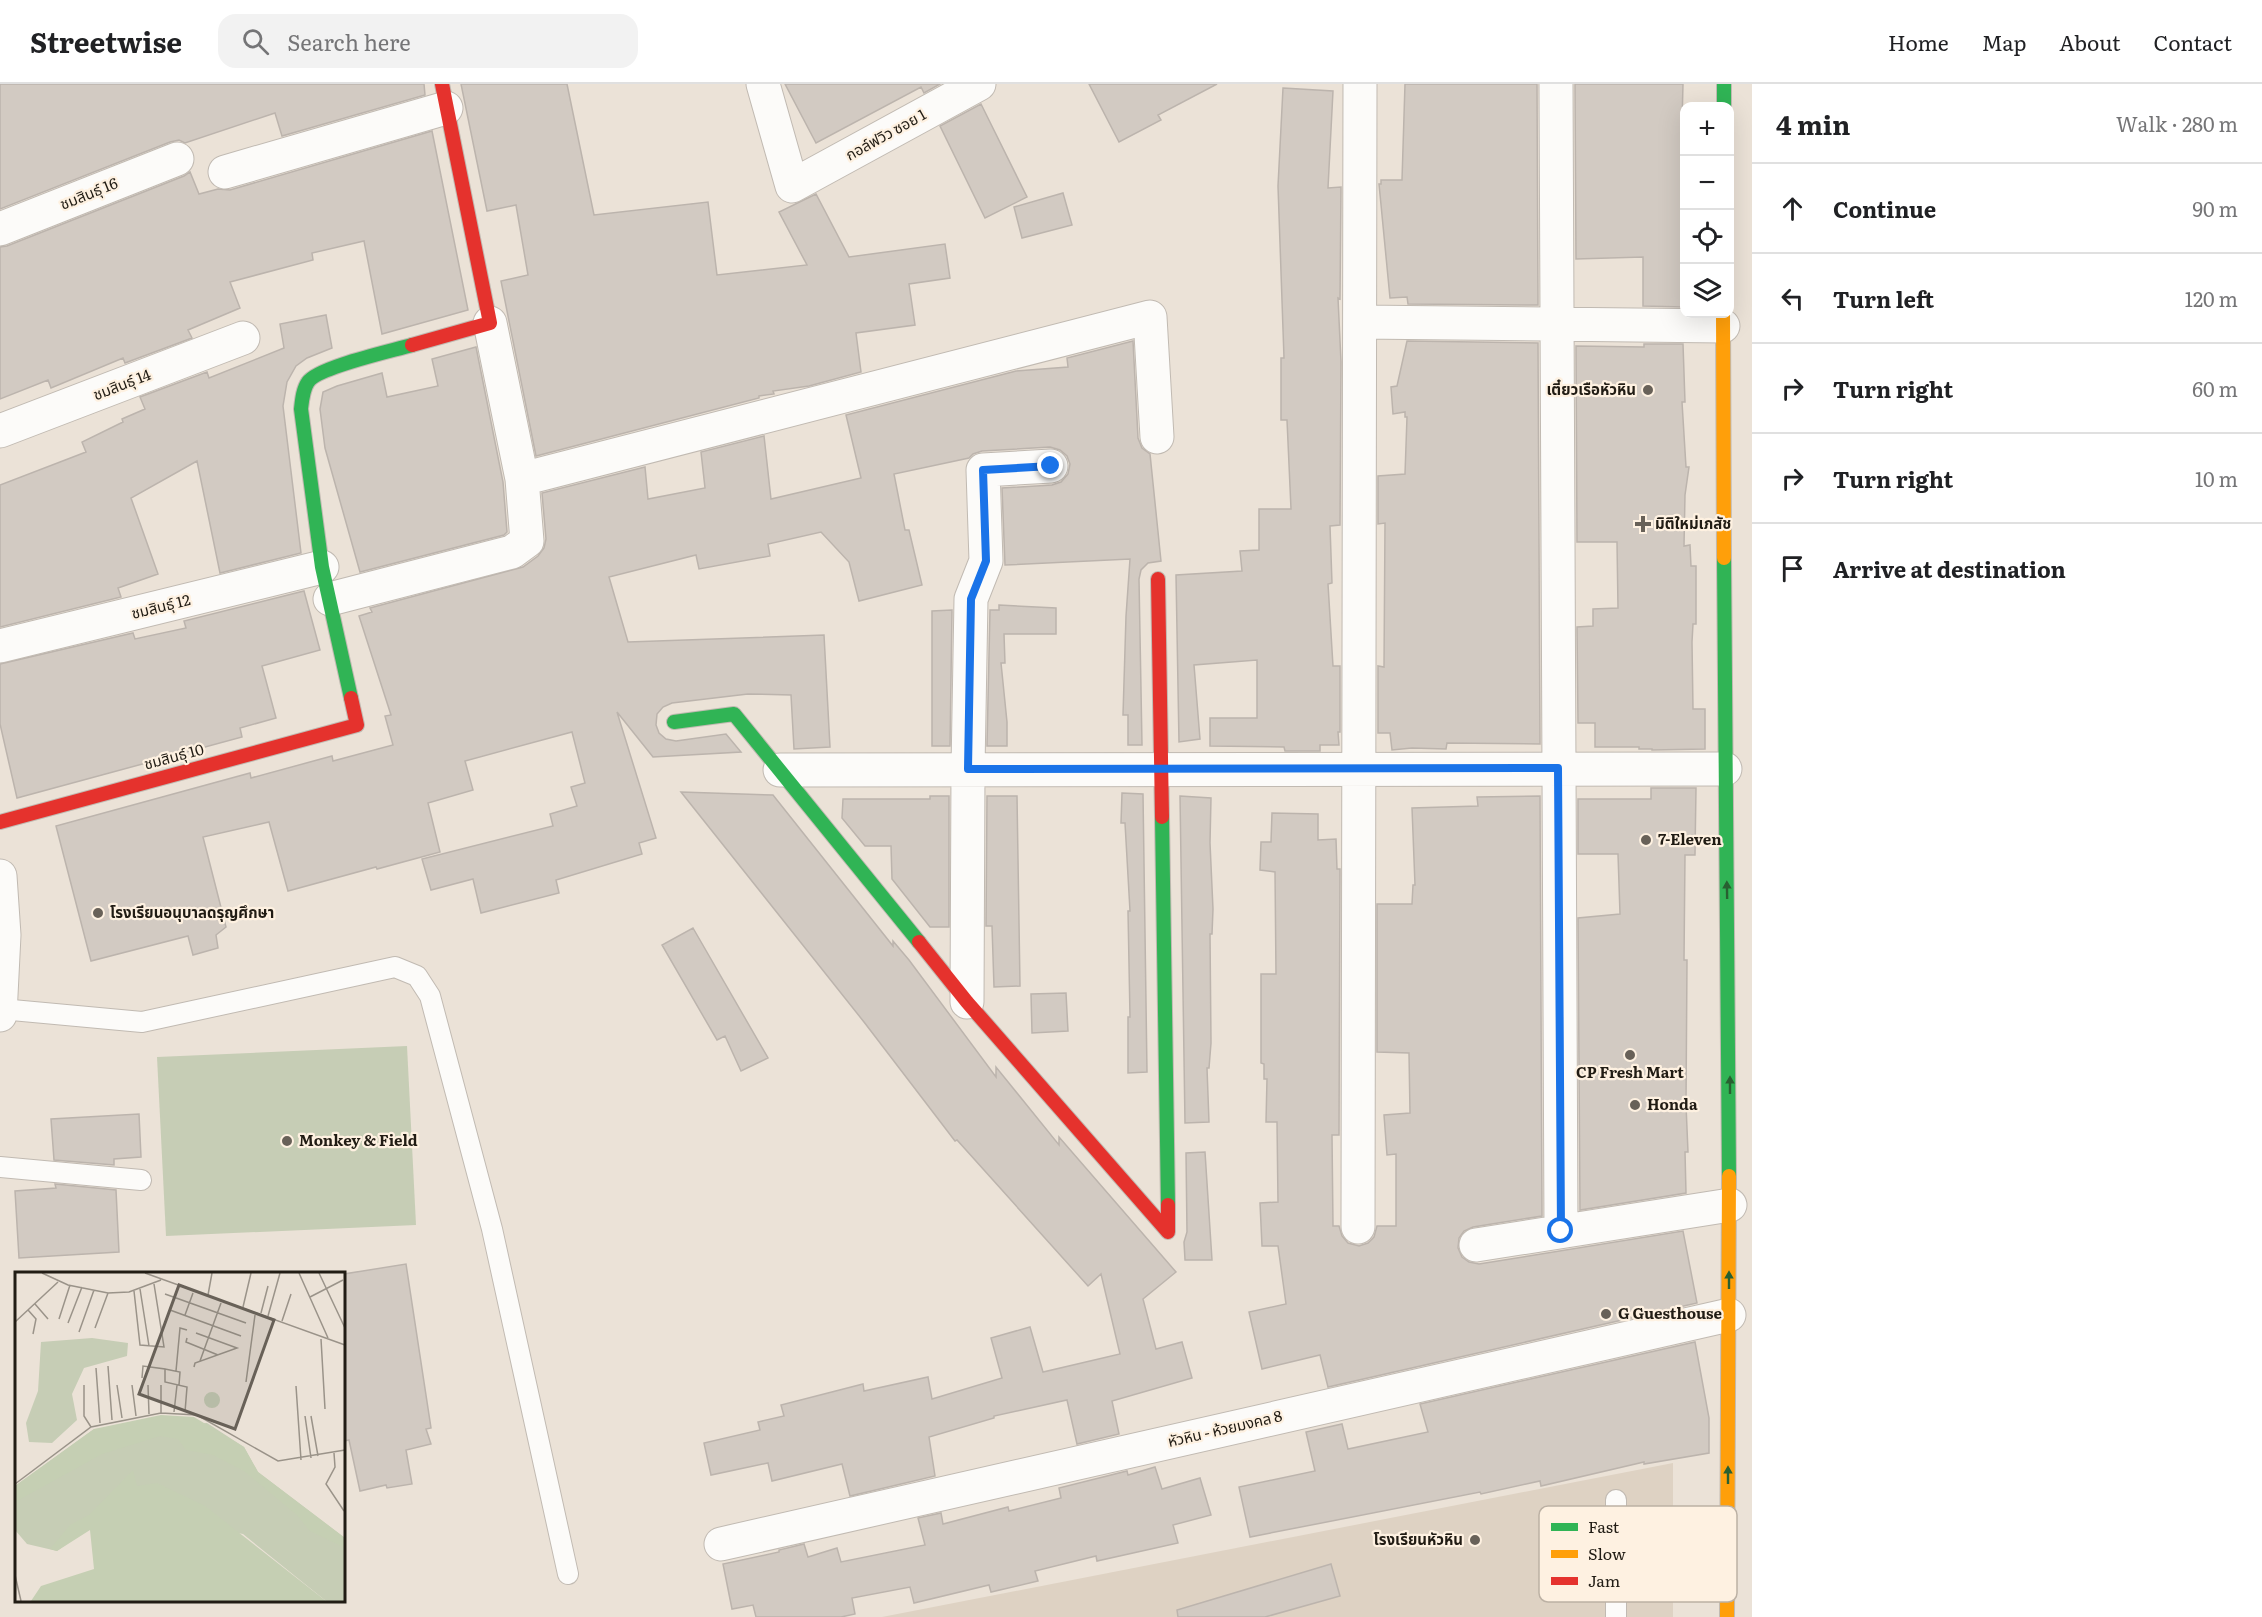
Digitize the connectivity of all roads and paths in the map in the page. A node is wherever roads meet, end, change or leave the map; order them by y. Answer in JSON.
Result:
{"nodes":[{"id":1,"x":764,"y":84,"type":"edge"},
{"id":2,"x":979,"y":84,"type":"edge"},
{"id":3,"x":1360,"y":84,"type":"edge"},
{"id":4,"x":1556,"y":84,"type":"edge"},
{"id":5,"x":1724,"y":84,"type":"edge"},
{"id":6,"x":444,"y":96,"type":"edge"},
{"id":7,"x":1724,"y":102,"type":"edge"},
{"id":8,"x":177,"y":159,"type":"dead end"},
{"id":9,"x":225,"y":172,"type":"dead end"},
{"id":10,"x":0,"y":229,"type":"edge"},
{"id":11,"x":1723,"y":320,"type":"edge"},
{"id":12,"x":1360,"y":322,"type":"junction"},
{"id":13,"x":490,"y":323,"type":"junction"},
{"id":14,"x":1556,"y":324,"type":"junction"},
{"id":15,"x":243,"y":338,"type":"dead end"},
{"id":16,"x":0,"y":431,"type":"edge"},
{"id":17,"x":1157,"y":437,"type":"dead end"},
{"id":18,"x":1051,"y":466,"type":"dead end"},
{"id":19,"x":522,"y":479,"type":"junction"},
{"id":20,"x":322,"y":567,"type":"junction"},
{"id":21,"x":1158,"y":579,"type":"dead end"},
{"id":22,"x":330,"y":599,"type":"junction"},
{"id":23,"x":0,"y":646,"type":"edge"},
{"id":24,"x":674,"y":723,"type":"dead end"},
{"id":25,"x":1358,"y":768,"type":"junction"},
{"id":26,"x":1558,"y":768,"type":"junction"},
{"id":27,"x":968,"y":769,"type":"junction"},
{"id":28,"x":1725,"y":769,"type":"junction"},
{"id":29,"x":780,"y":770,"type":"junction"},
{"id":30,"x":1162,"y":770,"type":"junction"},
{"id":31,"x":0,"y":822,"type":"edge"},
{"id":32,"x":0,"y":876,"type":"edge"},
{"id":33,"x":967,"y":1002,"type":"junction"},
{"id":34,"x":0,"y":1012,"type":"edge"},
{"id":35,"x":0,"y":1167,"type":"edge"},
{"id":36,"x":141,"y":1180,"type":"dead end"},
{"id":37,"x":1730,"y":1205,"type":"junction"},
{"id":38,"x":1359,"y":1227,"type":"dead end"},
{"id":39,"x":1561,"y":1231,"type":"junction"},
{"id":40,"x":1476,"y":1245,"type":"dead end"},
{"id":41,"x":1729,"y":1314,"type":"junction"},
{"id":42,"x":1616,"y":1500,"type":"dead end"},
{"id":43,"x":1616,"y":1506,"type":"edge"},
{"id":44,"x":1728,"y":1506,"type":"edge"},
{"id":45,"x":721,"y":1544,"type":"dead end"},
{"id":46,"x":568,"y":1575,"type":"dead end"},
{"id":47,"x":1727,"y":1602,"type":"edge"},
{"id":48,"x":1727,"y":1617,"type":"edge"}],
"edges":[{"from":1,"to":2,"type":"street","name":"กอล์ฟวิว ซอย 1"},
{"from":3,"to":12,"type":"street"},
{"from":4,"to":14,"type":"street"},
{"from":5,"to":7,"type":"street"},
{"from":6,"to":9,"type":"street"},
{"from":6,"to":13,"type":"street"},
{"from":8,"to":10,"type":"street","name":"ชมสินธุ์ 16"},
{"from":11,"to":14,"type":"street"},
{"from":11,"to":28,"type":"street"},
{"from":12,"to":14,"type":"street"},
{"from":12,"to":25,"type":"street"},
{"from":13,"to":19,"type":"street"},
{"from":13,"to":20,"type":"street"},
{"from":14,"to":26,"type":"street"},
{"from":15,"to":16,"type":"street","name":"ชมสินธุ์ 14"},
{"from":17,"to":19,"type":"street"},
{"from":18,"to":27,"type":"street"},
{"from":19,"to":22,"type":"street"},
{"from":20,"to":22,"type":"street"},
{"from":20,"to":23,"type":"street","name":"ชมสินธุ์ 12"},
{"from":21,"to":30,"type":"street"},
{"from":22,"to":31,"type":"street","name":"ชมสินธุ์ 10"},
{"from":24,"to":29,"type":"street"},
{"from":25,"to":26,"type":"street"},
{"from":25,"to":30,"type":"street"},
{"from":25,"to":38,"type":"street"},
{"from":26,"to":28,"type":"street"},
{"from":26,"to":39,"type":"street"},
{"from":27,"to":29,"type":"street"},
{"from":27,"to":30,"type":"street"},
{"from":27,"to":33,"type":"street"},
{"from":37,"to":28,"type":"street","one_way":true},
{"from":29,"to":33,"type":"street"},
{"from":30,"to":33,"type":"street"},
{"from":32,"to":34,"type":"street"},
{"from":34,"to":46,"type":"lane"},
{"from":35,"to":36,"type":"lane"},
{"from":37,"to":39,"type":"street"},
{"from":41,"to":37,"type":"street","one_way":true},
{"from":39,"to":40,"type":"street"},
{"from":44,"to":41,"type":"street","one_way":true},
{"from":41,"to":45,"type":"street","name":"หัวหิน - ห้วยมงคล 8"},
{"from":42,"to":43,"type":"lane"},
{"from":48,"to":47,"type":"street","one_way":true}]}
